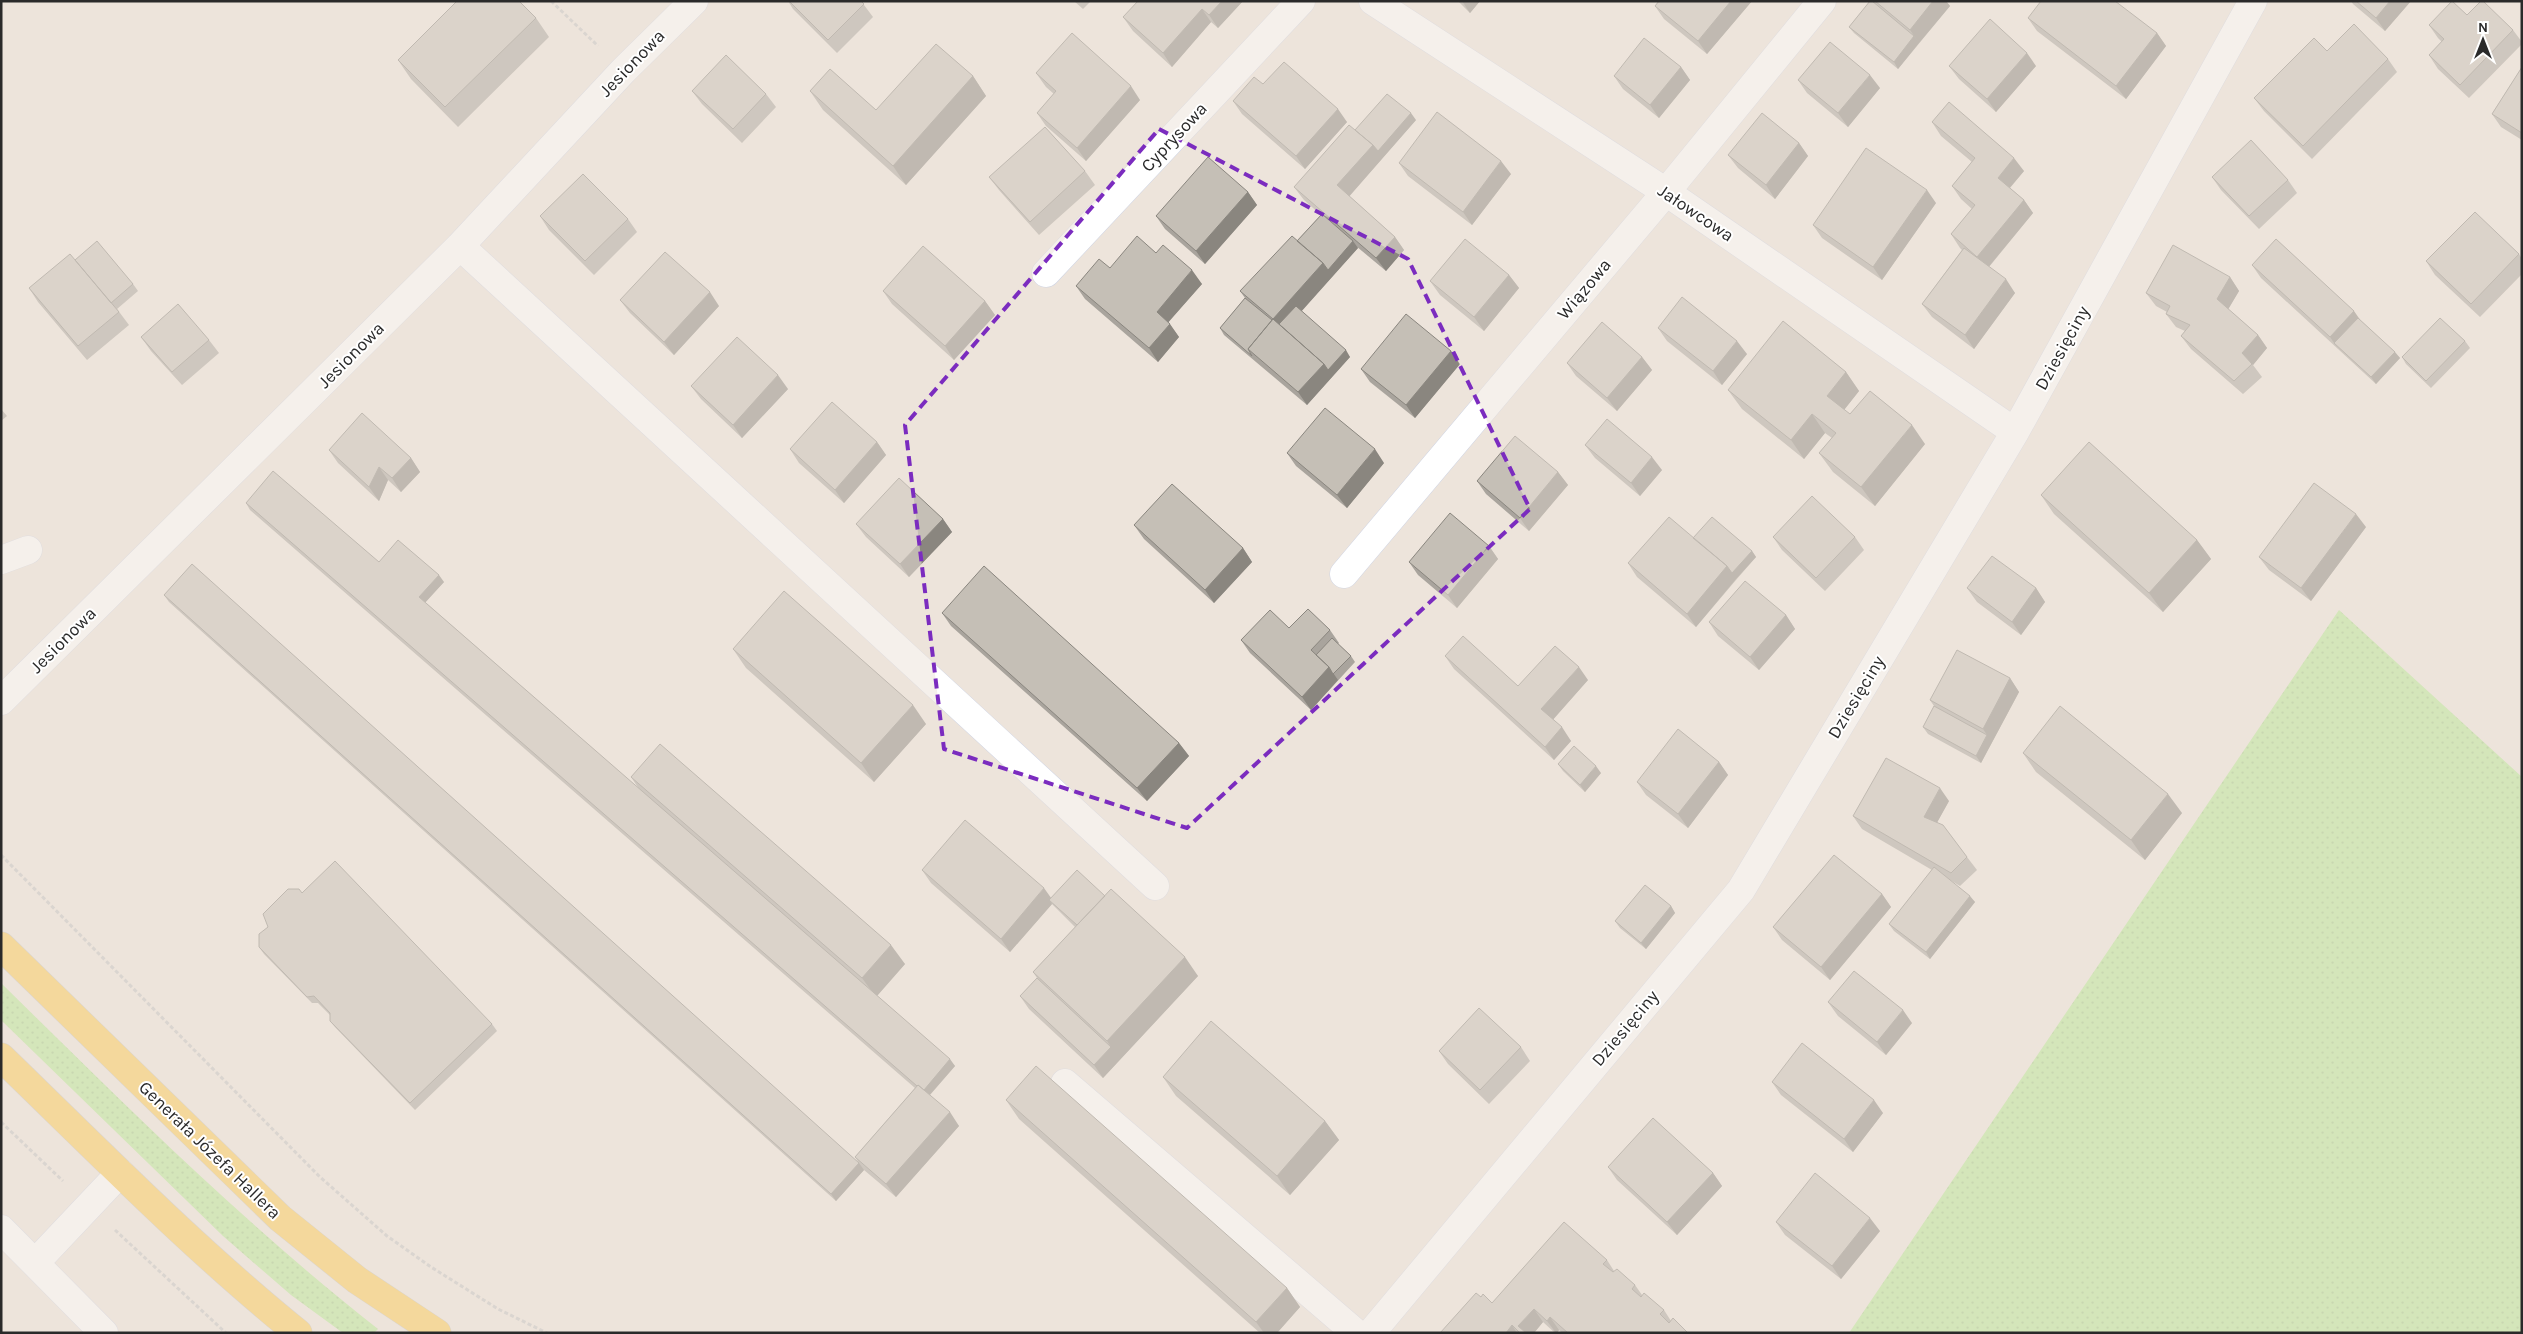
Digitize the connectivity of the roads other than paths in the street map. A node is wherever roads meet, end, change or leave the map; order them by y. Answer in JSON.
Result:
{"nodes":[{"id":1,"x":694,"y":1,"type":"edge"},
{"id":2,"x":1301,"y":1,"type":"edge"},
{"id":3,"x":1373,"y":1,"type":"edge"},
{"id":4,"x":1822,"y":1,"type":"edge"},
{"id":5,"x":2253,"y":1,"type":"edge"},
{"id":6,"x":1666,"y":192,"type":"junction"},
{"id":7,"x":460,"y":246,"type":"junction"},
{"id":8,"x":1046,"y":272,"type":"dead end"},
{"id":9,"x":2015,"y":432,"type":"junction"},
{"id":10,"x":28,"y":550,"type":"dead end"},
{"id":11,"x":1,"y":560,"type":"edge"},
{"id":12,"x":1344,"y":574,"type":"dead end"},
{"id":13,"x":1,"y":701,"type":"edge"},
{"id":14,"x":1154,"y":886,"type":"dead end"},
{"id":15,"x":1,"y":946,"type":"edge"},
{"id":16,"x":1,"y":1057,"type":"edge"},
{"id":17,"x":1065,"y":1083,"type":"dead end"},
{"id":18,"x":120,"y":1173,"type":"junction"},
{"id":19,"x":1,"y":1229,"type":"edge"},
{"id":20,"x":35,"y":1262,"type":"junction"},
{"id":21,"x":409,"y":1326,"type":"edge"},
{"id":22,"x":104,"y":1333,"type":"edge"},
{"id":23,"x":298,"y":1333,"type":"edge"},
{"id":24,"x":437,"y":1333,"type":"edge"},
{"id":25,"x":1356,"y":1333,"type":"edge"},
{"id":26,"x":1371,"y":1333,"type":"edge"}],
"edges":[{"from":1,"to":7,"type":"street","name":"Jesionowa"},
{"from":2,"to":8,"type":"street","name":"Cyprysowa"},
{"from":3,"to":6,"type":"street","name":"Jałowcowa"},
{"from":4,"to":6,"type":"street","name":"Wiązowa"},
{"from":5,"to":9,"type":"street","name":"Dziesięciny"},
{"from":6,"to":9,"type":"street","name":"Jałowcowa"},
{"from":6,"to":12,"type":"street","name":"Wiązowa"},
{"from":7,"to":13,"type":"street","name":"Jesionowa"},
{"from":7,"to":14,"type":"street"},
{"from":9,"to":26,"type":"street","name":"Dziesięciny"},
{"from":10,"to":11,"type":"street"},
{"from":15,"to":21,"type":"main road","name":"Generała Józefa Hallera"},
{"from":16,"to":18,"type":"main road"},
{"from":17,"to":25,"type":"street"},
{"from":18,"to":20,"type":"street"},
{"from":18,"to":23,"type":"main road"},
{"from":19,"to":20,"type":"street"},
{"from":20,"to":22,"type":"street"},
{"from":21,"to":24,"type":"main road","name":"Generała Józefa Hallera"}]}
